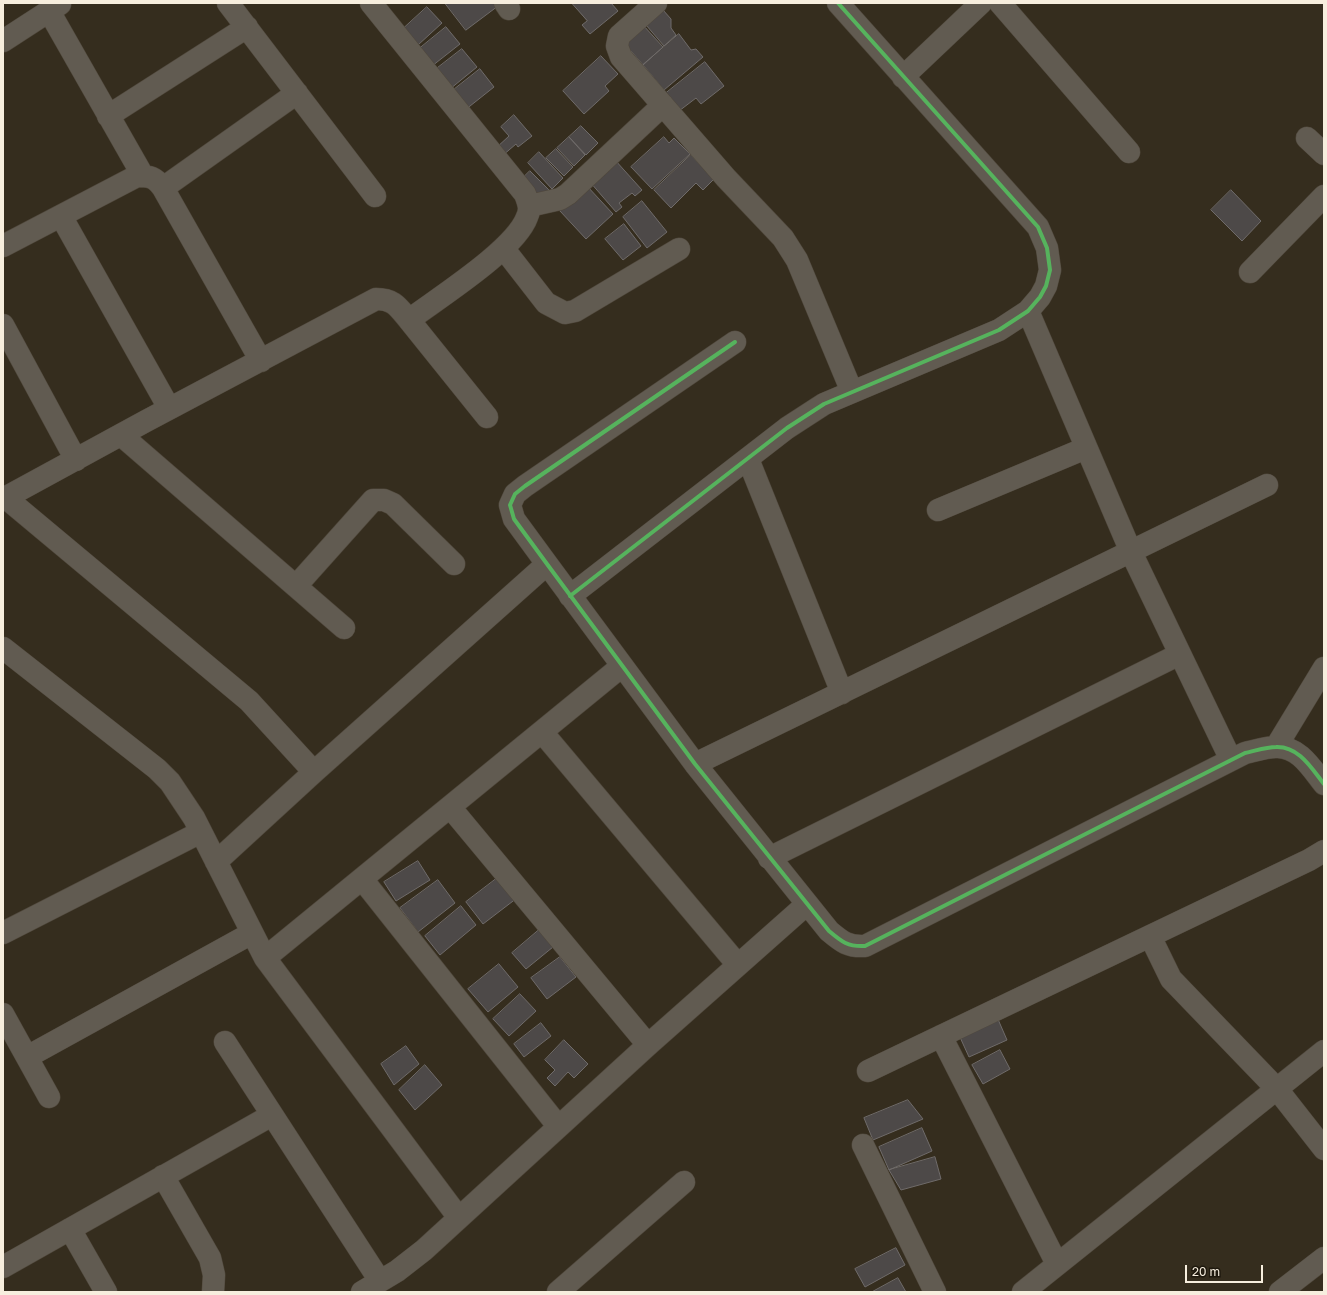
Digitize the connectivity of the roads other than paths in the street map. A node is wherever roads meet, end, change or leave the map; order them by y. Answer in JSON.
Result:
{"nodes":[{"id":1,"x":228,"y":3,"type":"edge"},
{"id":2,"x":371,"y":3,"type":"edge"},
{"id":3,"x":656,"y":3,"type":"edge"},
{"id":4,"x":838,"y":3,"type":"edge"},
{"id":5,"x":981,"y":3,"type":"edge"},
{"id":6,"x":1000,"y":3,"type":"edge"},
{"id":7,"x":55,"y":7,"type":"edge"},
{"id":8,"x":247,"y":27,"type":"junction"},
{"id":9,"x":3,"y":41,"type":"edge"},
{"id":10,"x":903,"y":77,"type":"junction"},
{"id":11,"x":297,"y":93,"type":"junction"},
{"id":12,"x":663,"y":105,"type":"junction"},
{"id":13,"x":108,"y":116,"type":"junction"},
{"id":14,"x":1307,"y":138,"type":"dead end"},
{"id":15,"x":1129,"y":152,"type":"dead end"},
{"id":16,"x":1324,"y":154,"type":"edge"},
{"id":17,"x":143,"y":176,"type":"junction"},
{"id":18,"x":163,"y":188,"type":"junction"},
{"id":19,"x":375,"y":196,"type":"dead end"},
{"id":20,"x":1324,"y":196,"type":"edge"},
{"id":21,"x":529,"y":206,"type":"junction"},
{"id":22,"x":61,"y":216,"type":"junction"},
{"id":23,"x":3,"y":246,"type":"edge"},
{"id":24,"x":504,"y":249,"type":"junction"},
{"id":25,"x":679,"y":249,"type":"dead end"},
{"id":26,"x":1250,"y":272,"type":"dead end"},
{"id":27,"x":1028,"y":311,"type":"junction"},
{"id":28,"x":408,"y":320,"type":"junction"},
{"id":29,"x":3,"y":325,"type":"edge"},
{"id":30,"x":735,"y":342,"type":"dead end"},
{"id":31,"x":260,"y":360,"type":"junction"},
{"id":32,"x":852,"y":392,"type":"junction"},
{"id":33,"x":169,"y":408,"type":"junction"},
{"id":34,"x":487,"y":417,"type":"dead end"},
{"id":35,"x":121,"y":435,"type":"junction"},
{"id":36,"x":1086,"y":448,"type":"junction"},
{"id":37,"x":748,"y":459,"type":"junction"},
{"id":38,"x":76,"y":460,"type":"junction"},
{"id":39,"x":1267,"y":485,"type":"dead end"},
{"id":40,"x":4,"y":499,"type":"edge"},
{"id":41,"x":938,"y":510,"type":"dead end"},
{"id":42,"x":1131,"y":552,"type":"junction"},
{"id":43,"x":454,"y":564,"type":"dead end"},
{"id":44,"x":547,"y":564,"type":"junction"},
{"id":45,"x":296,"y":586,"type":"junction"},
{"id":46,"x":570,"y":596,"type":"junction"},
{"id":47,"x":344,"y":628,"type":"dead end"},
{"id":48,"x":3,"y":648,"type":"edge"},
{"id":49,"x":1180,"y":654,"type":"junction"},
{"id":50,"x":622,"y":666,"type":"junction"},
{"id":51,"x":1324,"y":668,"type":"edge"},
{"id":52,"x":842,"y":693,"type":"junction"},
{"id":53,"x":542,"y":732,"type":"junction"},
{"id":54,"x":1276,"y":747,"type":"junction"},
{"id":55,"x":1231,"y":760,"type":"junction"},
{"id":56,"x":695,"y":764,"type":"junction"},
{"id":57,"x":314,"y":772,"type":"junction"},
{"id":58,"x":1324,"y":784,"type":"edge"},
{"id":59,"x":450,"y":807,"type":"junction"},
{"id":60,"x":200,"y":832,"type":"junction"},
{"id":61,"x":1324,"y":851,"type":"edge"},
{"id":62,"x":769,"y":858,"type":"junction"},
{"id":63,"x":216,"y":862,"type":"junction"},
{"id":64,"x":362,"y":879,"type":"junction"},
{"id":65,"x":807,"y":904,"type":"junction"},
{"id":66,"x":3,"y":933,"type":"edge"},
{"id":67,"x":252,"y":933,"type":"junction"},
{"id":68,"x":1150,"y":936,"type":"junction"},
{"id":69,"x":265,"y":958,"type":"junction"},
{"id":70,"x":738,"y":965,"type":"junction"},
{"id":71,"x":3,"y":1014,"type":"edge"},
{"id":72,"x":941,"y":1036,"type":"junction"},
{"id":73,"x":225,"y":1042,"type":"dead end"},
{"id":74,"x":648,"y":1045,"type":"junction"},
{"id":75,"x":1324,"y":1051,"type":"edge"},
{"id":76,"x":27,"y":1057,"type":"junction"},
{"id":77,"x":868,"y":1071,"type":"dead end"},
{"id":78,"x":1277,"y":1088,"type":"junction"},
{"id":79,"x":49,"y":1097,"type":"dead end"},
{"id":80,"x":272,"y":1115,"type":"junction"},
{"id":81,"x":558,"y":1126,"type":"junction"},
{"id":82,"x":863,"y":1145,"type":"dead end"},
{"id":83,"x":1324,"y":1149,"type":"edge"},
{"id":84,"x":163,"y":1176,"type":"junction"},
{"id":85,"x":684,"y":1182,"type":"dead end"},
{"id":86,"x":459,"y":1218,"type":"junction"},
{"id":87,"x":70,"y":1229,"type":"junction"},
{"id":88,"x":1324,"y":1258,"type":"edge"},
{"id":89,"x":1057,"y":1264,"type":"junction"},
{"id":90,"x":4,"y":1265,"type":"edge"},
{"id":91,"x":371,"y":1287,"type":"edge"},
{"id":92,"x":106,"y":1292,"type":"edge"},
{"id":93,"x":213,"y":1292,"type":"edge"},
{"id":94,"x":558,"y":1292,"type":"edge"},
{"id":95,"x":935,"y":1292,"type":"edge"},
{"id":96,"x":1023,"y":1292,"type":"edge"},
{"id":97,"x":1280,"y":1292,"type":"edge"}],
"edges":[{"from":1,"to":8,"type":"street"},
{"from":2,"to":21,"type":"street"},
{"from":3,"to":12,"type":"street"},
{"from":4,"to":10,"type":"street"},
{"from":5,"to":10,"type":"street"},
{"from":6,"to":15,"type":"street"},
{"from":7,"to":9,"type":"street"},
{"from":7,"to":13,"type":"street"},
{"from":8,"to":11,"type":"street"},
{"from":8,"to":13,"type":"street"},
{"from":10,"to":27,"type":"street"},
{"from":11,"to":18,"type":"street"},
{"from":11,"to":19,"type":"street"},
{"from":12,"to":21,"type":"street"},
{"from":12,"to":32,"type":"street"},
{"from":13,"to":17,"type":"street"},
{"from":14,"to":16,"type":"street"},
{"from":17,"to":18,"type":"street"},
{"from":17,"to":22,"type":"street"},
{"from":18,"to":31,"type":"street"},
{"from":20,"to":26,"type":"street"},
{"from":21,"to":24,"type":"street"},
{"from":22,"to":23,"type":"street"},
{"from":22,"to":33,"type":"street"},
{"from":24,"to":25,"type":"street"},
{"from":24,"to":28,"type":"street"},
{"from":27,"to":32,"type":"street"},
{"from":27,"to":36,"type":"street"},
{"from":28,"to":31,"type":"street"},
{"from":28,"to":34,"type":"street"},
{"from":29,"to":38,"type":"street"},
{"from":30,"to":44,"type":"street"},
{"from":31,"to":33,"type":"street"},
{"from":32,"to":37,"type":"street"},
{"from":33,"to":35,"type":"street"},
{"from":35,"to":38,"type":"street"},
{"from":35,"to":45,"type":"street"},
{"from":36,"to":41,"type":"street"},
{"from":36,"to":42,"type":"street"},
{"from":37,"to":46,"type":"street"},
{"from":37,"to":52,"type":"street"},
{"from":38,"to":40,"type":"street"},
{"from":39,"to":42,"type":"street"},
{"from":40,"to":57,"type":"street"},
{"from":42,"to":49,"type":"street"},
{"from":42,"to":52,"type":"street"},
{"from":43,"to":45,"type":"street"},
{"from":44,"to":46,"type":"street"},
{"from":44,"to":57,"type":"street"},
{"from":45,"to":47,"type":"street"},
{"from":46,"to":50,"type":"street"},
{"from":48,"to":60,"type":"street"},
{"from":49,"to":55,"type":"street"},
{"from":49,"to":62,"type":"street"},
{"from":50,"to":53,"type":"street"},
{"from":50,"to":56,"type":"street"},
{"from":51,"to":54,"type":"street"},
{"from":52,"to":56,"type":"street"},
{"from":53,"to":59,"type":"street"},
{"from":53,"to":70,"type":"street"},
{"from":54,"to":55,"type":"street"},
{"from":54,"to":58,"type":"street"},
{"from":55,"to":65,"type":"street"},
{"from":56,"to":62,"type":"street"},
{"from":57,"to":63,"type":"street"},
{"from":59,"to":64,"type":"street"},
{"from":59,"to":74,"type":"street"},
{"from":60,"to":63,"type":"street"},
{"from":60,"to":66,"type":"street"},
{"from":61,"to":68,"type":"street"},
{"from":62,"to":65,"type":"street"},
{"from":63,"to":67,"type":"street"},
{"from":64,"to":69,"type":"street"},
{"from":64,"to":81,"type":"street"},
{"from":65,"to":70,"type":"street"},
{"from":67,"to":69,"type":"street"},
{"from":67,"to":76,"type":"street"},
{"from":68,"to":72,"type":"street"},
{"from":68,"to":78,"type":"street"},
{"from":69,"to":86,"type":"street"},
{"from":70,"to":74,"type":"street"},
{"from":71,"to":76,"type":"street"},
{"from":72,"to":77,"type":"street"},
{"from":72,"to":89,"type":"street"},
{"from":73,"to":80,"type":"street"},
{"from":74,"to":81,"type":"street"},
{"from":75,"to":78,"type":"street"},
{"from":76,"to":79,"type":"street"},
{"from":78,"to":83,"type":"street"},
{"from":78,"to":89,"type":"street"},
{"from":80,"to":84,"type":"street"},
{"from":80,"to":91,"type":"street"},
{"from":81,"to":86,"type":"street"},
{"from":82,"to":95,"type":"street"},
{"from":84,"to":87,"type":"street"},
{"from":84,"to":93,"type":"street"},
{"from":85,"to":94,"type":"street"},
{"from":86,"to":91,"type":"street"},
{"from":87,"to":90,"type":"street"},
{"from":87,"to":92,"type":"street"},
{"from":88,"to":97,"type":"street"},
{"from":89,"to":96,"type":"street"}]}
